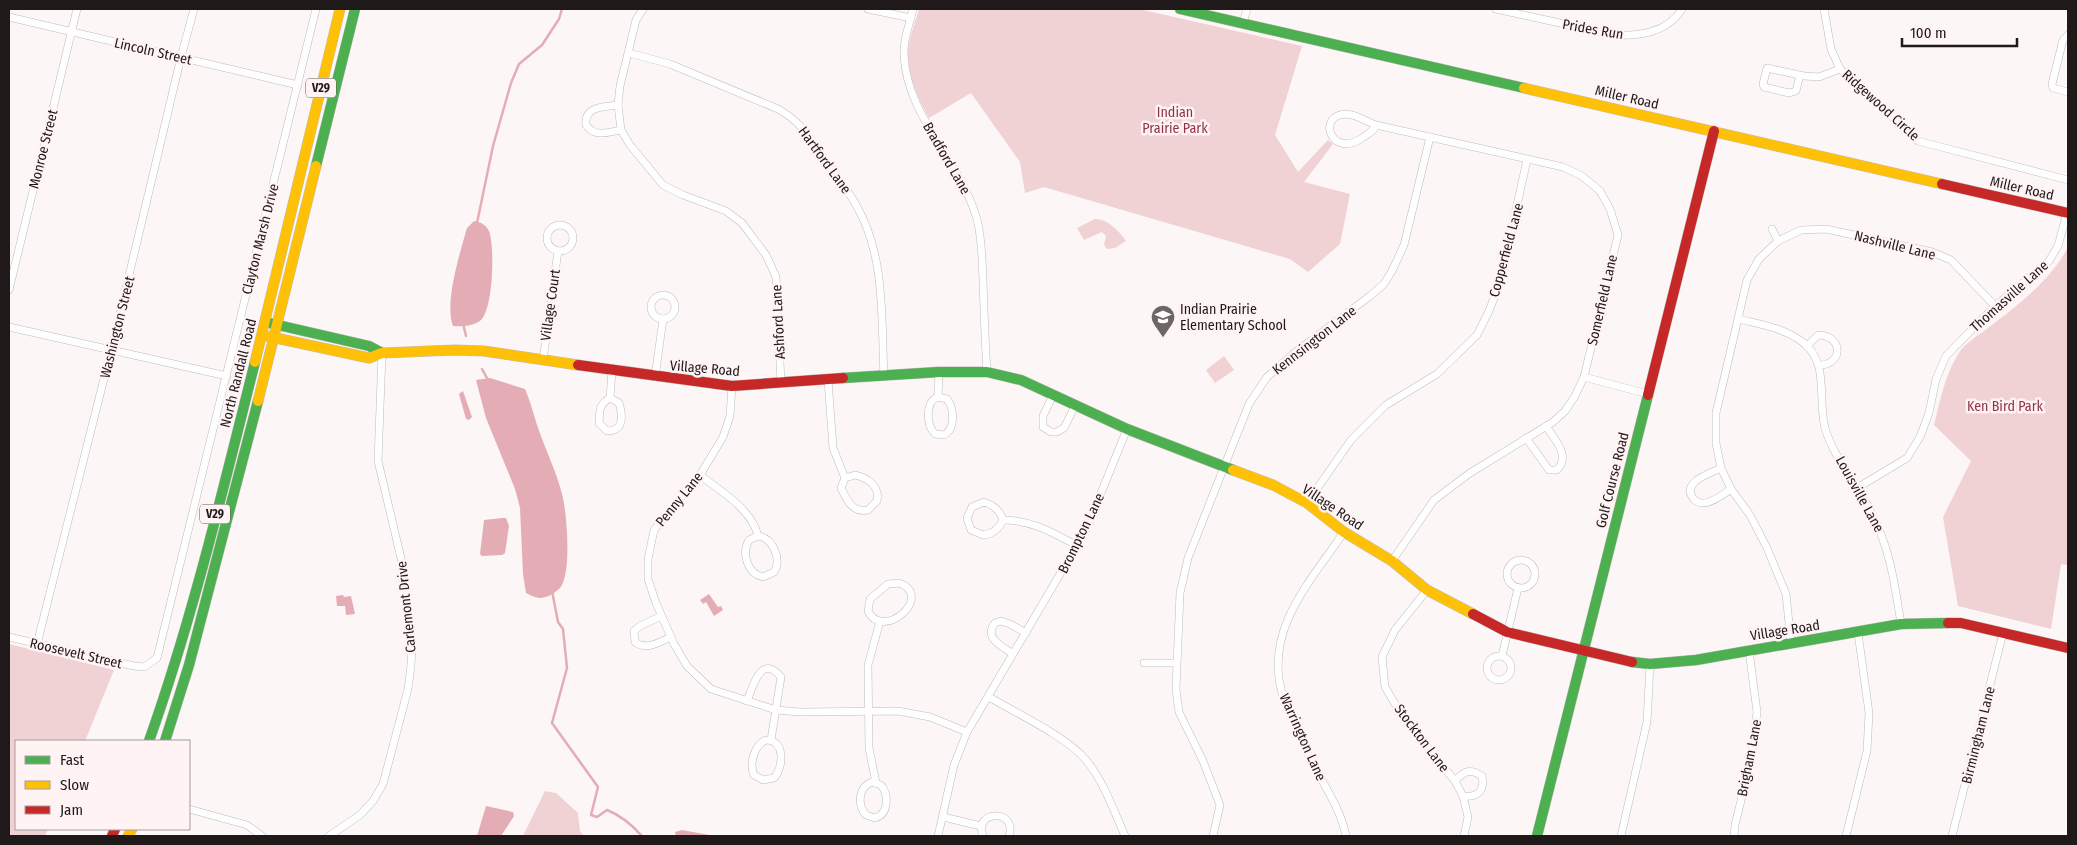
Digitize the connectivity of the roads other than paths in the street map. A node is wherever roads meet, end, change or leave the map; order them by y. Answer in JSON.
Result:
{"nodes":[{"id":1,"x":77,"y":9,"type":"edge"},
{"id":2,"x":194,"y":9,"type":"edge"},
{"id":3,"x":316,"y":9,"type":"edge"},
{"id":4,"x":340,"y":9,"type":"edge"},
{"id":5,"x":355,"y":9,"type":"edge"},
{"id":6,"x":643,"y":9,"type":"edge"},
{"id":7,"x":868,"y":9,"type":"edge"},
{"id":8,"x":913,"y":9,"type":"edge"},
{"id":9,"x":1180,"y":9,"type":"edge"},
{"id":10,"x":1246,"y":9,"type":"edge"},
{"id":11,"x":1496,"y":9,"type":"edge"},
{"id":12,"x":1682,"y":9,"type":"edge"},
{"id":13,"x":1824,"y":9,"type":"edge"},
{"id":14,"x":9,"y":17,"type":"edge"},
{"id":15,"x":911,"y":18,"type":"junction"},
{"id":16,"x":1243,"y":23,"type":"junction"},
{"id":17,"x":71,"y":31,"type":"junction"},
{"id":18,"x":2068,"y":35,"type":"edge"},
{"id":19,"x":629,"y":54,"type":"junction"},
{"id":20,"x":180,"y":57,"type":"junction"},
{"id":21,"x":1840,"y":69,"type":"junction"},
{"id":22,"x":1800,"y":75,"type":"junction"},
{"id":23,"x":298,"y":85,"type":"junction"},
{"id":24,"x":2068,"y":92,"type":"edge"},
{"id":25,"x":618,"y":105,"type":"junction"},
{"id":26,"x":1376,"y":125,"type":"junction"},
{"id":27,"x":621,"y":130,"type":"junction"},
{"id":28,"x":1714,"y":131,"type":"junction"},
{"id":29,"x":1430,"y":138,"type":"junction"},
{"id":30,"x":1528,"y":160,"type":"junction"},
{"id":31,"x":2068,"y":180,"type":"edge"},
{"id":32,"x":2068,"y":213,"type":"edge"},
{"id":33,"x":1772,"y":228,"type":"dead end"},
{"id":34,"x":1778,"y":242,"type":"junction"},
{"id":35,"x":558,"y":251,"type":"dead end"},
{"id":36,"x":9,"y":290,"type":"edge"},
{"id":37,"x":1996,"y":306,"type":"junction"},
{"id":38,"x":663,"y":319,"type":"dead end"},
{"id":39,"x":1739,"y":319,"type":"junction"},
{"id":40,"x":265,"y":322,"type":"junction"},
{"id":41,"x":277,"y":325,"type":"junction"},
{"id":42,"x":9,"y":327,"type":"edge"},
{"id":43,"x":262,"y":335,"type":"junction"},
{"id":44,"x":274,"y":338,"type":"junction"},
{"id":45,"x":1807,"y":346,"type":"junction"},
{"id":46,"x":111,"y":351,"type":"junction"},
{"id":47,"x":382,"y":353,"type":"junction"},
{"id":48,"x":543,"y":360,"type":"junction"},
{"id":49,"x":1819,"y":365,"type":"junction"},
{"id":50,"x":612,"y":371,"type":"junction"},
{"id":51,"x":939,"y":372,"type":"junction"},
{"id":52,"x":987,"y":372,"type":"junction"},
{"id":53,"x":227,"y":376,"type":"junction"},
{"id":54,"x":884,"y":376,"type":"junction"},
{"id":55,"x":655,"y":377,"type":"junction"},
{"id":56,"x":1584,"y":378,"type":"junction"},
{"id":57,"x":828,"y":380,"type":"junction"},
{"id":58,"x":781,"y":383,"type":"junction"},
{"id":59,"x":732,"y":386,"type":"junction"},
{"id":60,"x":1648,"y":394,"type":"junction"},
{"id":61,"x":1053,"y":395,"type":"junction"},
{"id":62,"x":938,"y":397,"type":"junction"},
{"id":63,"x":610,"y":398,"type":"junction"},
{"id":64,"x":1075,"y":406,"type":"junction"},
{"id":65,"x":1546,"y":426,"type":"junction"},
{"id":66,"x":1128,"y":429,"type":"junction"},
{"id":67,"x":1526,"y":438,"type":"junction"},
{"id":68,"x":1223,"y":466,"type":"junction"},
{"id":69,"x":1721,"y":468,"type":"junction"},
{"id":70,"x":700,"y":475,"type":"junction"},
{"id":71,"x":845,"y":478,"type":"junction"},
{"id":72,"x":1857,"y":488,"type":"junction"},
{"id":73,"x":1732,"y":489,"type":"junction"},
{"id":74,"x":1307,"y":503,"type":"junction"},
{"id":75,"x":1003,"y":520,"type":"junction"},
{"id":76,"x":1344,"y":532,"type":"junction"},
{"id":77,"x":758,"y":536,"type":"junction"},
{"id":78,"x":1078,"y":546,"type":"junction"},
{"id":79,"x":1392,"y":560,"type":"junction"},
{"id":80,"x":1518,"y":588,"type":"junction"},
{"id":81,"x":1427,"y":590,"type":"junction"},
{"id":82,"x":661,"y":616,"type":"junction"},
{"id":83,"x":880,"y":621,"type":"junction"},
{"id":84,"x":1901,"y":624,"type":"junction"},
{"id":85,"x":1507,"y":632,"type":"junction"},
{"id":86,"x":1858,"y":632,"type":"junction"},
{"id":87,"x":1026,"y":633,"type":"junction"},
{"id":88,"x":2003,"y":633,"type":"junction"},
{"id":89,"x":9,"y":637,"type":"edge"},
{"id":90,"x":671,"y":637,"type":"junction"},
{"id":91,"x":1792,"y":643,"type":"junction"},
{"id":92,"x":37,"y":644,"type":"junction"},
{"id":93,"x":2068,"y":648,"type":"edge"},
{"id":94,"x":1749,"y":650,"type":"junction"},
{"id":95,"x":1584,"y":651,"type":"junction"},
{"id":96,"x":1013,"y":654,"type":"junction"},
{"id":97,"x":1502,"y":656,"type":"dead end"},
{"id":98,"x":1144,"y":663,"type":"dead end"},
{"id":99,"x":1176,"y":663,"type":"junction"},
{"id":100,"x":1650,"y":664,"type":"junction"},
{"id":101,"x":144,"y":667,"type":"joint"},
{"id":102,"x":989,"y":697,"type":"junction"},
{"id":103,"x":747,"y":701,"type":"junction"},
{"id":104,"x":776,"y":710,"type":"junction"},
{"id":105,"x":869,"y":711,"type":"junction"},
{"id":106,"x":967,"y":732,"type":"junction"},
{"id":107,"x":150,"y":740,"type":"edge"},
{"id":108,"x":165,"y":740,"type":"edge"},
{"id":109,"x":771,"y":740,"type":"junction"},
{"id":110,"x":1454,"y":780,"type":"junction"},
{"id":111,"x":876,"y":783,"type":"junction"},
{"id":112,"x":1464,"y":796,"type":"junction"},
{"id":113,"x":191,"y":810,"type":"edge"},
{"id":114,"x":943,"y":817,"type":"junction"},
{"id":115,"x":982,"y":826,"type":"junction"},
{"id":116,"x":262,"y":836,"type":"edge"},
{"id":117,"x":329,"y":836,"type":"edge"},
{"id":118,"x":938,"y":836,"type":"edge"},
{"id":119,"x":983,"y":836,"type":"edge"},
{"id":120,"x":1009,"y":836,"type":"edge"},
{"id":121,"x":1125,"y":836,"type":"edge"},
{"id":122,"x":1213,"y":836,"type":"edge"},
{"id":123,"x":1346,"y":836,"type":"edge"},
{"id":124,"x":1464,"y":836,"type":"edge"},
{"id":125,"x":1537,"y":836,"type":"edge"},
{"id":126,"x":1621,"y":836,"type":"edge"},
{"id":127,"x":1734,"y":836,"type":"edge"},
{"id":128,"x":1846,"y":836,"type":"edge"},
{"id":129,"x":1952,"y":836,"type":"edge"}],
"edges":[{"from":1,"to":17,"type":"street","name":"Monroe Street"},
{"from":2,"to":20,"type":"street","name":"Washington Street"},
{"from":3,"to":23,"type":"street","name":"Clayton Marsh Drive"},
{"from":4,"to":40,"type":"street","name":"North Randall Road","number":"V29"},
{"from":5,"to":41,"type":"street","name":"North Randall Road","number":"V29"},
{"from":6,"to":19,"type":"street","name":"Ashford Lane"},
{"from":7,"to":15,"type":"street"},
{"from":8,"to":15,"type":"street","name":"Bradford Lane"},
{"from":9,"to":16,"type":"street","name":"Miller Road"},
{"from":10,"to":16,"type":"street"},
{"from":11,"to":12,"type":"street","name":"Prides Run"},
{"from":13,"to":21,"type":"street","name":"Ridgewood Circle"},
{"from":14,"to":17,"type":"street","name":"Lincoln Street"},
{"from":15,"to":52,"type":"street","name":"Bradford Lane"},
{"from":16,"to":28,"type":"street","name":"Miller Road"},
{"from":17,"to":20,"type":"street","name":"Lincoln Street"},
{"from":17,"to":36,"type":"street","name":"Monroe Street"},
{"from":18,"to":24,"type":"street"},
{"from":19,"to":25,"type":"street","name":"Ashford Lane"},
{"from":19,"to":54,"type":"street","name":"Hartford Lane"},
{"from":20,"to":23,"type":"street","name":"Lincoln Street"},
{"from":20,"to":46,"type":"street","name":"Washington Street"},
{"from":21,"to":22,"type":"street"},
{"from":21,"to":31,"type":"street","name":"Ridgewood Circle"},
{"from":22,"to":22,"type":"street"},
{"from":23,"to":53,"type":"street","name":"Clayton Marsh Drive"},
{"from":25,"to":27,"type":"street","name":"Ashford Lane"},
{"from":25,"to":27,"type":"street"},
{"from":26,"to":26,"type":"street","name":"Somerfield Lane"},
{"from":26,"to":29,"type":"street","name":"Somerfield Lane"},
{"from":27,"to":58,"type":"street","name":"Ashford Lane"},
{"from":28,"to":32,"type":"street","name":"Miller Road"},
{"from":28,"to":60,"type":"street","name":"Golf Course Road"},
{"from":29,"to":30,"type":"street","name":"Somerfield Lane"},
{"from":29,"to":68,"type":"street","name":"Kennsington Lane"},
{"from":30,"to":56,"type":"street","name":"Somerfield Lane"},
{"from":30,"to":74,"type":"street","name":"Copperfield Lane"},
{"from":32,"to":37,"type":"street","name":"Thomasville Lane"},
{"from":33,"to":34,"type":"street"},
{"from":34,"to":37,"type":"street","name":"Nashville Lane"},
{"from":34,"to":39,"type":"street","name":"Nashville Lane"},
{"from":35,"to":48,"type":"street","name":"Village Court"},
{"from":37,"to":72,"type":"street","name":"Thomasville Lane"},
{"from":38,"to":55,"type":"street"},
{"from":39,"to":45,"type":"street","name":"Louisville Lane"},
{"from":39,"to":69,"type":"street","name":"Nashville Lane"},
{"from":40,"to":41,"type":"street","name":"Village Road"},
{"from":40,"to":43,"type":"street","name":"North Randall Road","number":"V29"},
{"from":41,"to":44,"type":"street","name":"North Randall Road","number":"V29"},
{"from":41,"to":47,"type":"street","name":"Village Road"},
{"from":42,"to":46,"type":"street"},
{"from":43,"to":44,"type":"street","name":"Village Road"},
{"from":43,"to":107,"type":"street","name":"North Randall Road","number":"V29"},
{"from":44,"to":47,"type":"street","name":"Village Road"},
{"from":44,"to":108,"type":"street","name":"North Randall Road","number":"V29"},
{"from":45,"to":49,"type":"street","name":"Louisville Lane"},
{"from":45,"to":49,"type":"street"},
{"from":46,"to":53,"type":"street"},
{"from":46,"to":92,"type":"street","name":"Washington Street"},
{"from":47,"to":48,"type":"street","name":"Village Road"},
{"from":47,"to":117,"type":"street","name":"Carlemont Drive"},
{"from":48,"to":50,"type":"street","name":"Village Road"},
{"from":49,"to":72,"type":"street","name":"Louisville Lane"},
{"from":50,"to":55,"type":"street","name":"Village Road"},
{"from":50,"to":63,"type":"street"},
{"from":51,"to":52,"type":"street","name":"Village Road"},
{"from":51,"to":54,"type":"street","name":"Village Road"},
{"from":51,"to":62,"type":"street"},
{"from":52,"to":61,"type":"street","name":"Village Road"},
{"from":53,"to":101,"type":"street","name":"Clayton Marsh Drive"},
{"from":54,"to":57,"type":"street","name":"Village Road"},
{"from":55,"to":59,"type":"street","name":"Village Road"},
{"from":56,"to":60,"type":"street"},
{"from":56,"to":65,"type":"street","name":"Somerfield Lane"},
{"from":57,"to":58,"type":"street","name":"Village Road"},
{"from":57,"to":71,"type":"street"},
{"from":58,"to":59,"type":"street","name":"Village Road"},
{"from":59,"to":70,"type":"street","name":"Penny Lane"},
{"from":60,"to":95,"type":"street","name":"Golf Course Road"},
{"from":61,"to":64,"type":"street","name":"Village Road"},
{"from":61,"to":64,"type":"street"},
{"from":62,"to":62,"type":"street"},
{"from":63,"to":63,"type":"street"},
{"from":64,"to":66,"type":"street","name":"Village Road"},
{"from":65,"to":67,"type":"street","name":"Somerfield Lane"},
{"from":65,"to":67,"type":"street"},
{"from":66,"to":68,"type":"street","name":"Village Road"},
{"from":66,"to":78,"type":"street","name":"Brompton Lane"},
{"from":67,"to":79,"type":"street","name":"Somerfield Lane"},
{"from":68,"to":74,"type":"street","name":"Village Road"},
{"from":68,"to":99,"type":"street","name":"Kennsington Lane"},
{"from":69,"to":73,"type":"street","name":"Nashville Lane"},
{"from":69,"to":73,"type":"street"},
{"from":70,"to":77,"type":"street"},
{"from":70,"to":82,"type":"street","name":"Penny Lane"},
{"from":71,"to":71,"type":"street"},
{"from":72,"to":84,"type":"street","name":"Louisville Lane"},
{"from":73,"to":91,"type":"street","name":"Nashville Lane"},
{"from":74,"to":76,"type":"street","name":"Village Road"},
{"from":75,"to":75,"type":"street"},
{"from":75,"to":78,"type":"street"},
{"from":76,"to":79,"type":"street","name":"Village Road"},
{"from":76,"to":123,"type":"street","name":"Warrington Lane"},
{"from":77,"to":77,"type":"street"},
{"from":78,"to":87,"type":"street","name":"Brompton Lane"},
{"from":79,"to":81,"type":"street","name":"Village Road"},
{"from":80,"to":80,"type":"street"},
{"from":80,"to":85,"type":"street"},
{"from":81,"to":85,"type":"street","name":"Village Road"},
{"from":81,"to":110,"type":"street","name":"Stockton Lane"},
{"from":82,"to":90,"type":"street","name":"Penny Lane"},
{"from":82,"to":90,"type":"street"},
{"from":83,"to":83,"type":"street"},
{"from":83,"to":105,"type":"street"},
{"from":84,"to":86,"type":"street","name":"Village Road"},
{"from":84,"to":88,"type":"street","name":"Village Road"},
{"from":85,"to":95,"type":"street","name":"Village Road"},
{"from":85,"to":97,"type":"street"},
{"from":86,"to":91,"type":"street","name":"Village Road"},
{"from":86,"to":128,"type":"street"},
{"from":87,"to":96,"type":"street","name":"Brompton Lane"},
{"from":87,"to":96,"type":"street"},
{"from":88,"to":93,"type":"street","name":"Village Road"},
{"from":88,"to":129,"type":"street","name":"Birmingham Lane"},
{"from":89,"to":92,"type":"street","name":"Roosevelt Street"},
{"from":90,"to":103,"type":"street","name":"Penny Lane"},
{"from":91,"to":94,"type":"street","name":"Village Road"},
{"from":92,"to":101,"type":"street","name":"Roosevelt Street"},
{"from":94,"to":100,"type":"street","name":"Village Road"},
{"from":94,"to":127,"type":"street","name":"Brigham Lane"},
{"from":95,"to":100,"type":"street","name":"Village Road"},
{"from":95,"to":125,"type":"street","name":"Golf Course Road"},
{"from":96,"to":102,"type":"street","name":"Brompton Lane"},
{"from":98,"to":99,"type":"street"},
{"from":99,"to":122,"type":"street","name":"Kennsington Lane"},
{"from":100,"to":126,"type":"street"},
{"from":102,"to":106,"type":"street","name":"Brompton Lane"},
{"from":102,"to":121,"type":"street"},
{"from":103,"to":104,"type":"street","name":"Penny Lane"},
{"from":103,"to":104,"type":"street"},
{"from":104,"to":105,"type":"street","name":"Penny Lane"},
{"from":104,"to":109,"type":"street"},
{"from":105,"to":106,"type":"street","name":"Penny Lane"},
{"from":105,"to":111,"type":"street"},
{"from":106,"to":114,"type":"street","name":"Brompton Lane"},
{"from":109,"to":109,"type":"street"},
{"from":110,"to":112,"type":"street","name":"Stockton Lane"},
{"from":110,"to":112,"type":"street","name":"Stockton Lane"},
{"from":111,"to":111,"type":"street"},
{"from":112,"to":124,"type":"street","name":"Stockton Lane"},
{"from":113,"to":116,"type":"street"},
{"from":114,"to":115,"type":"street"},
{"from":114,"to":118,"type":"street","name":"Brompton Lane"},
{"from":115,"to":119,"type":"street"},
{"from":115,"to":120,"type":"street"}]}
